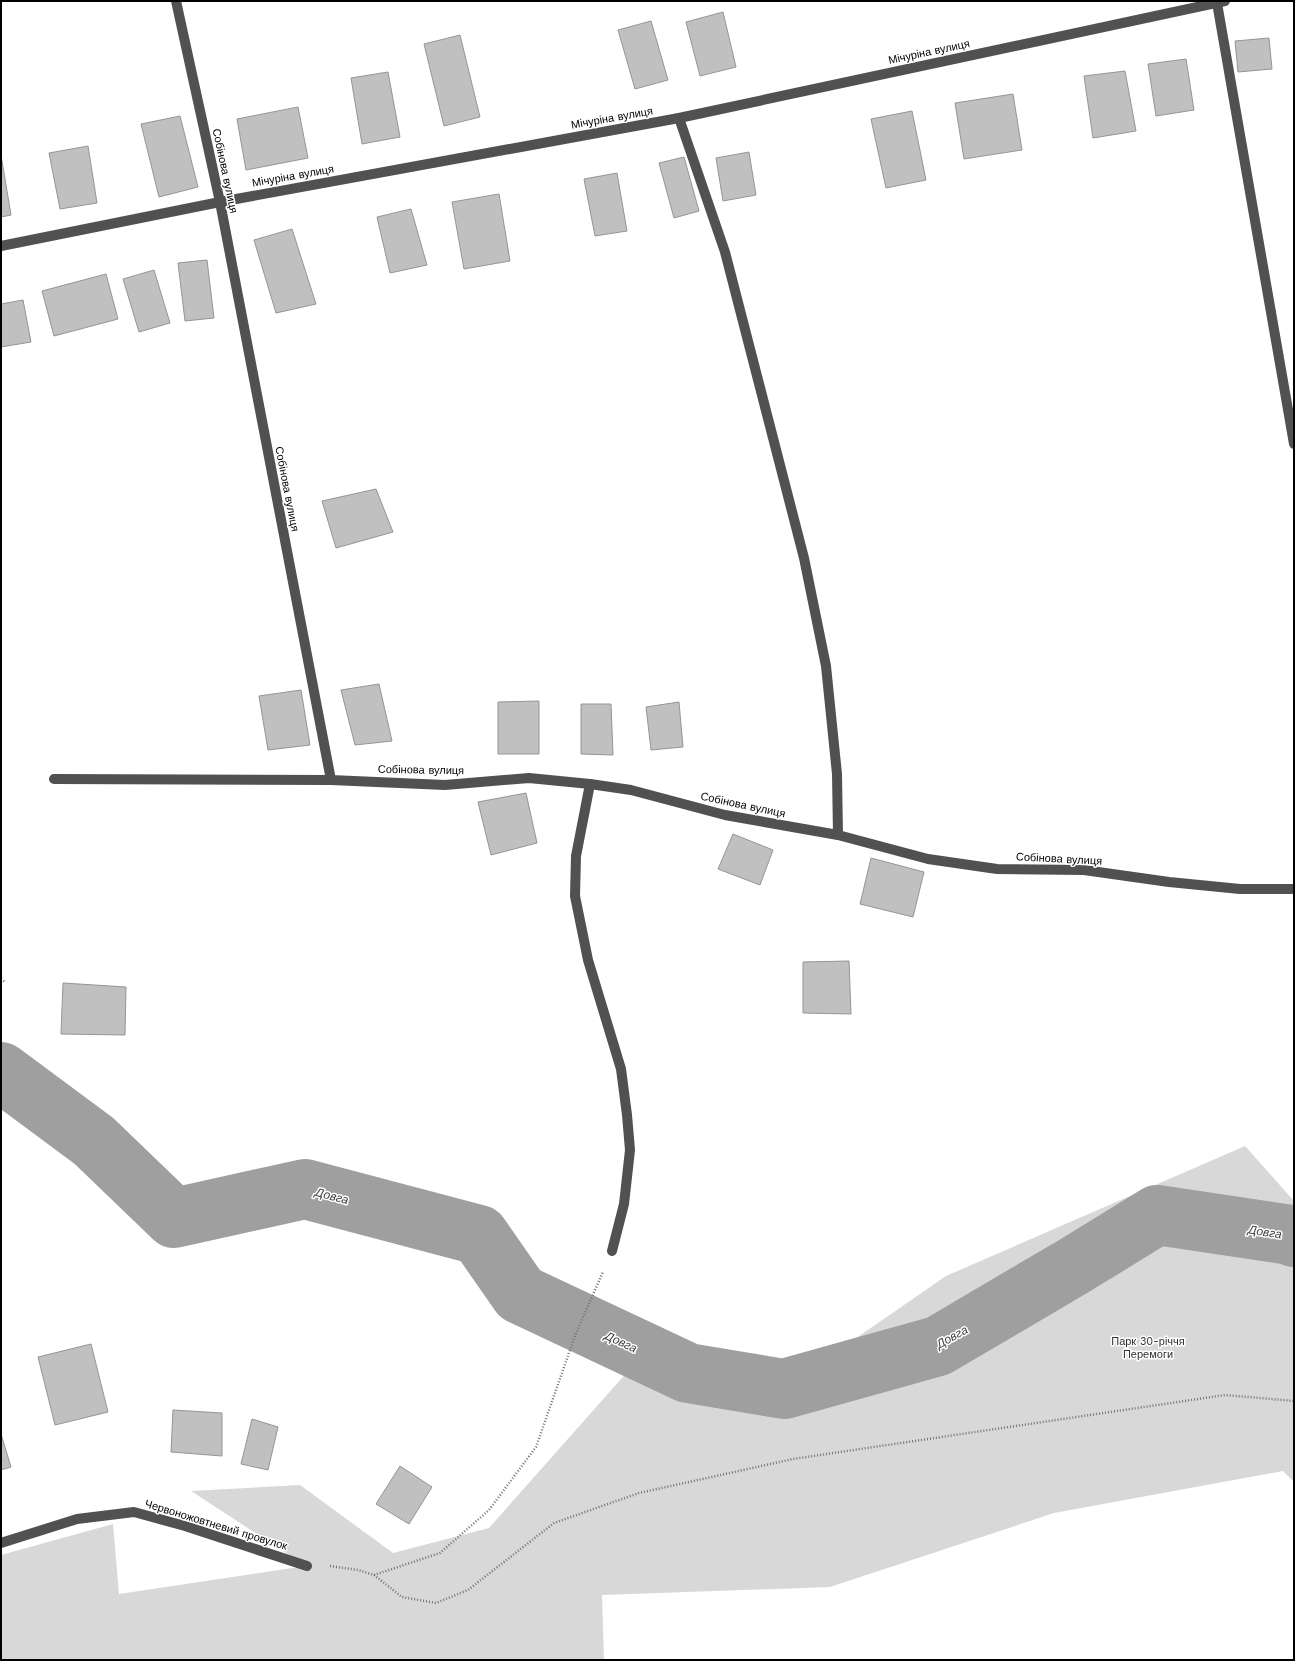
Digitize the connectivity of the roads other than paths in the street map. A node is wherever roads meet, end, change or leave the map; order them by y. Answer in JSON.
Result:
{"nodes":[{"id":1,"x":176,"y":1,"type":"edge"},
{"id":2,"x":1221,"y":2,"type":"edge"},
{"id":3,"x":679,"y":118,"type":"junction"},
{"id":4,"x":220,"y":202,"type":"junction"},
{"id":5,"x":1,"y":246,"type":"edge"},
{"id":6,"x":1294,"y":444,"type":"edge"},
{"id":7,"x":54,"y":779,"type":"dead end"},
{"id":8,"x":331,"y":780,"type":"junction"},
{"id":9,"x":590,"y":784,"type":"junction"},
{"id":10,"x":838,"y":836,"type":"junction"},
{"id":11,"x":1294,"y":889,"type":"edge"},
{"id":12,"x":612,"y":1251,"type":"road end"},
{"id":13,"x":1,"y":1543,"type":"edge"},
{"id":14,"x":307,"y":1566,"type":"road end"}],
"edges":[{"from":1,"to":4,"type":"street","name":"Собінова вулиця"},
{"from":2,"to":3,"type":"street","name":"Мічуріна вулиця"},
{"from":2,"to":6,"type":"street"},
{"from":3,"to":4,"type":"street","name":"Мічуріна вулиця"},
{"from":3,"to":10,"type":"street"},
{"from":4,"to":5,"type":"street","name":"Мічуріна вулиця"},
{"from":4,"to":8,"type":"street","name":"Собінова вулиця"},
{"from":7,"to":8,"type":"street"},
{"from":8,"to":9,"type":"street","name":"Собінова вулиця"},
{"from":9,"to":10,"type":"street","name":"Собінова вулиця"},
{"from":9,"to":12,"type":"street"},
{"from":10,"to":11,"type":"street","name":"Собінова вулиця"},
{"from":13,"to":14,"type":"street","name":"Червоножовтневий провулок"}]}
